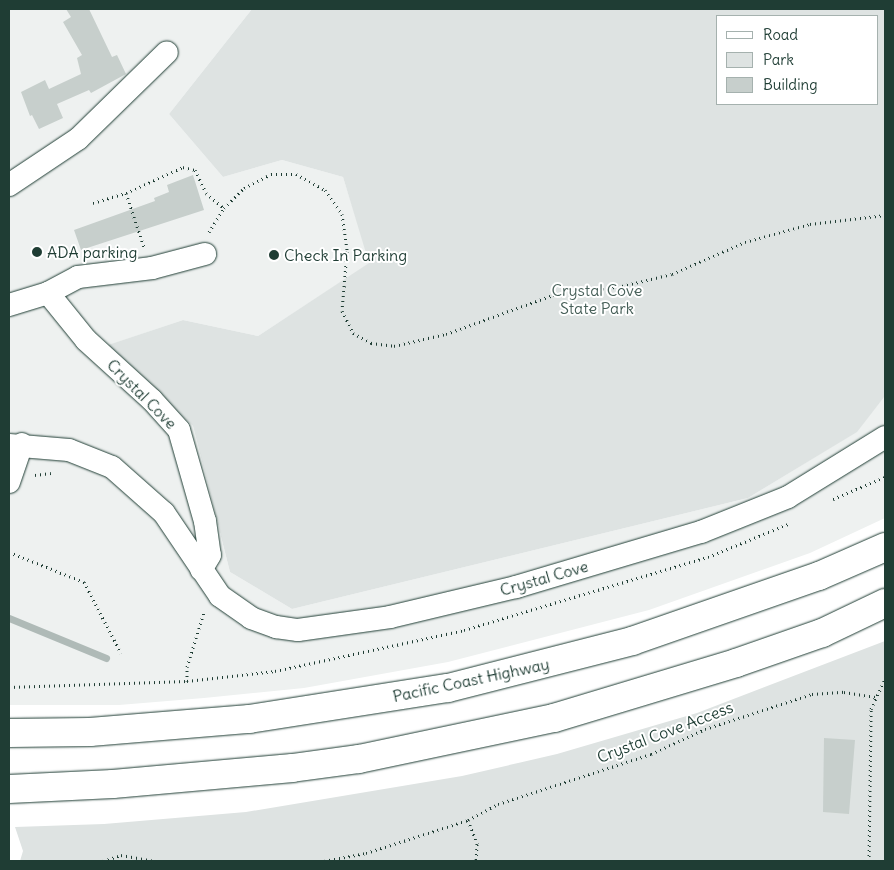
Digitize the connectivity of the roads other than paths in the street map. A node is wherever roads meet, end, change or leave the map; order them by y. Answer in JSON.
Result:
{"nodes":[{"id":1,"x":167,"y":52,"type":"dead end"},
{"id":2,"x":9,"y":185,"type":"edge"},
{"id":3,"x":205,"y":254,"type":"road end"},
{"id":4,"x":48,"y":293,"type":"junction"},
{"id":5,"x":9,"y":305,"type":"edge"},
{"id":6,"x":885,"y":437,"type":"edge"},
{"id":7,"x":15,"y":445,"type":"edge"},
{"id":8,"x":20,"y":481,"type":"edge"},
{"id":9,"x":885,"y":547,"type":"edge"},
{"id":10,"x":201,"y":570,"type":"junction"},
{"id":11,"x":885,"y":603,"type":"edge"},
{"id":12,"x":9,"y":733,"type":"edge"},
{"id":13,"x":9,"y":789,"type":"edge"}],
"edges":[{"from":1,"to":2,"type":"street"},
{"from":3,"to":4,"type":"street"},
{"from":4,"to":5,"type":"street"},
{"from":4,"to":10,"type":"street","name":"Crystal Cove"},
{"from":6,"to":10,"type":"street","name":"Crystal Cove"},
{"from":7,"to":8,"type":"street","name":"Crystal Cove"},
{"from":7,"to":10,"type":"street","name":"Crystal Cove"},
{"from":9,"to":12,"type":"highway","name":"Pacific Coast Highway"},
{"from":11,"to":13,"type":"highway"}]}
